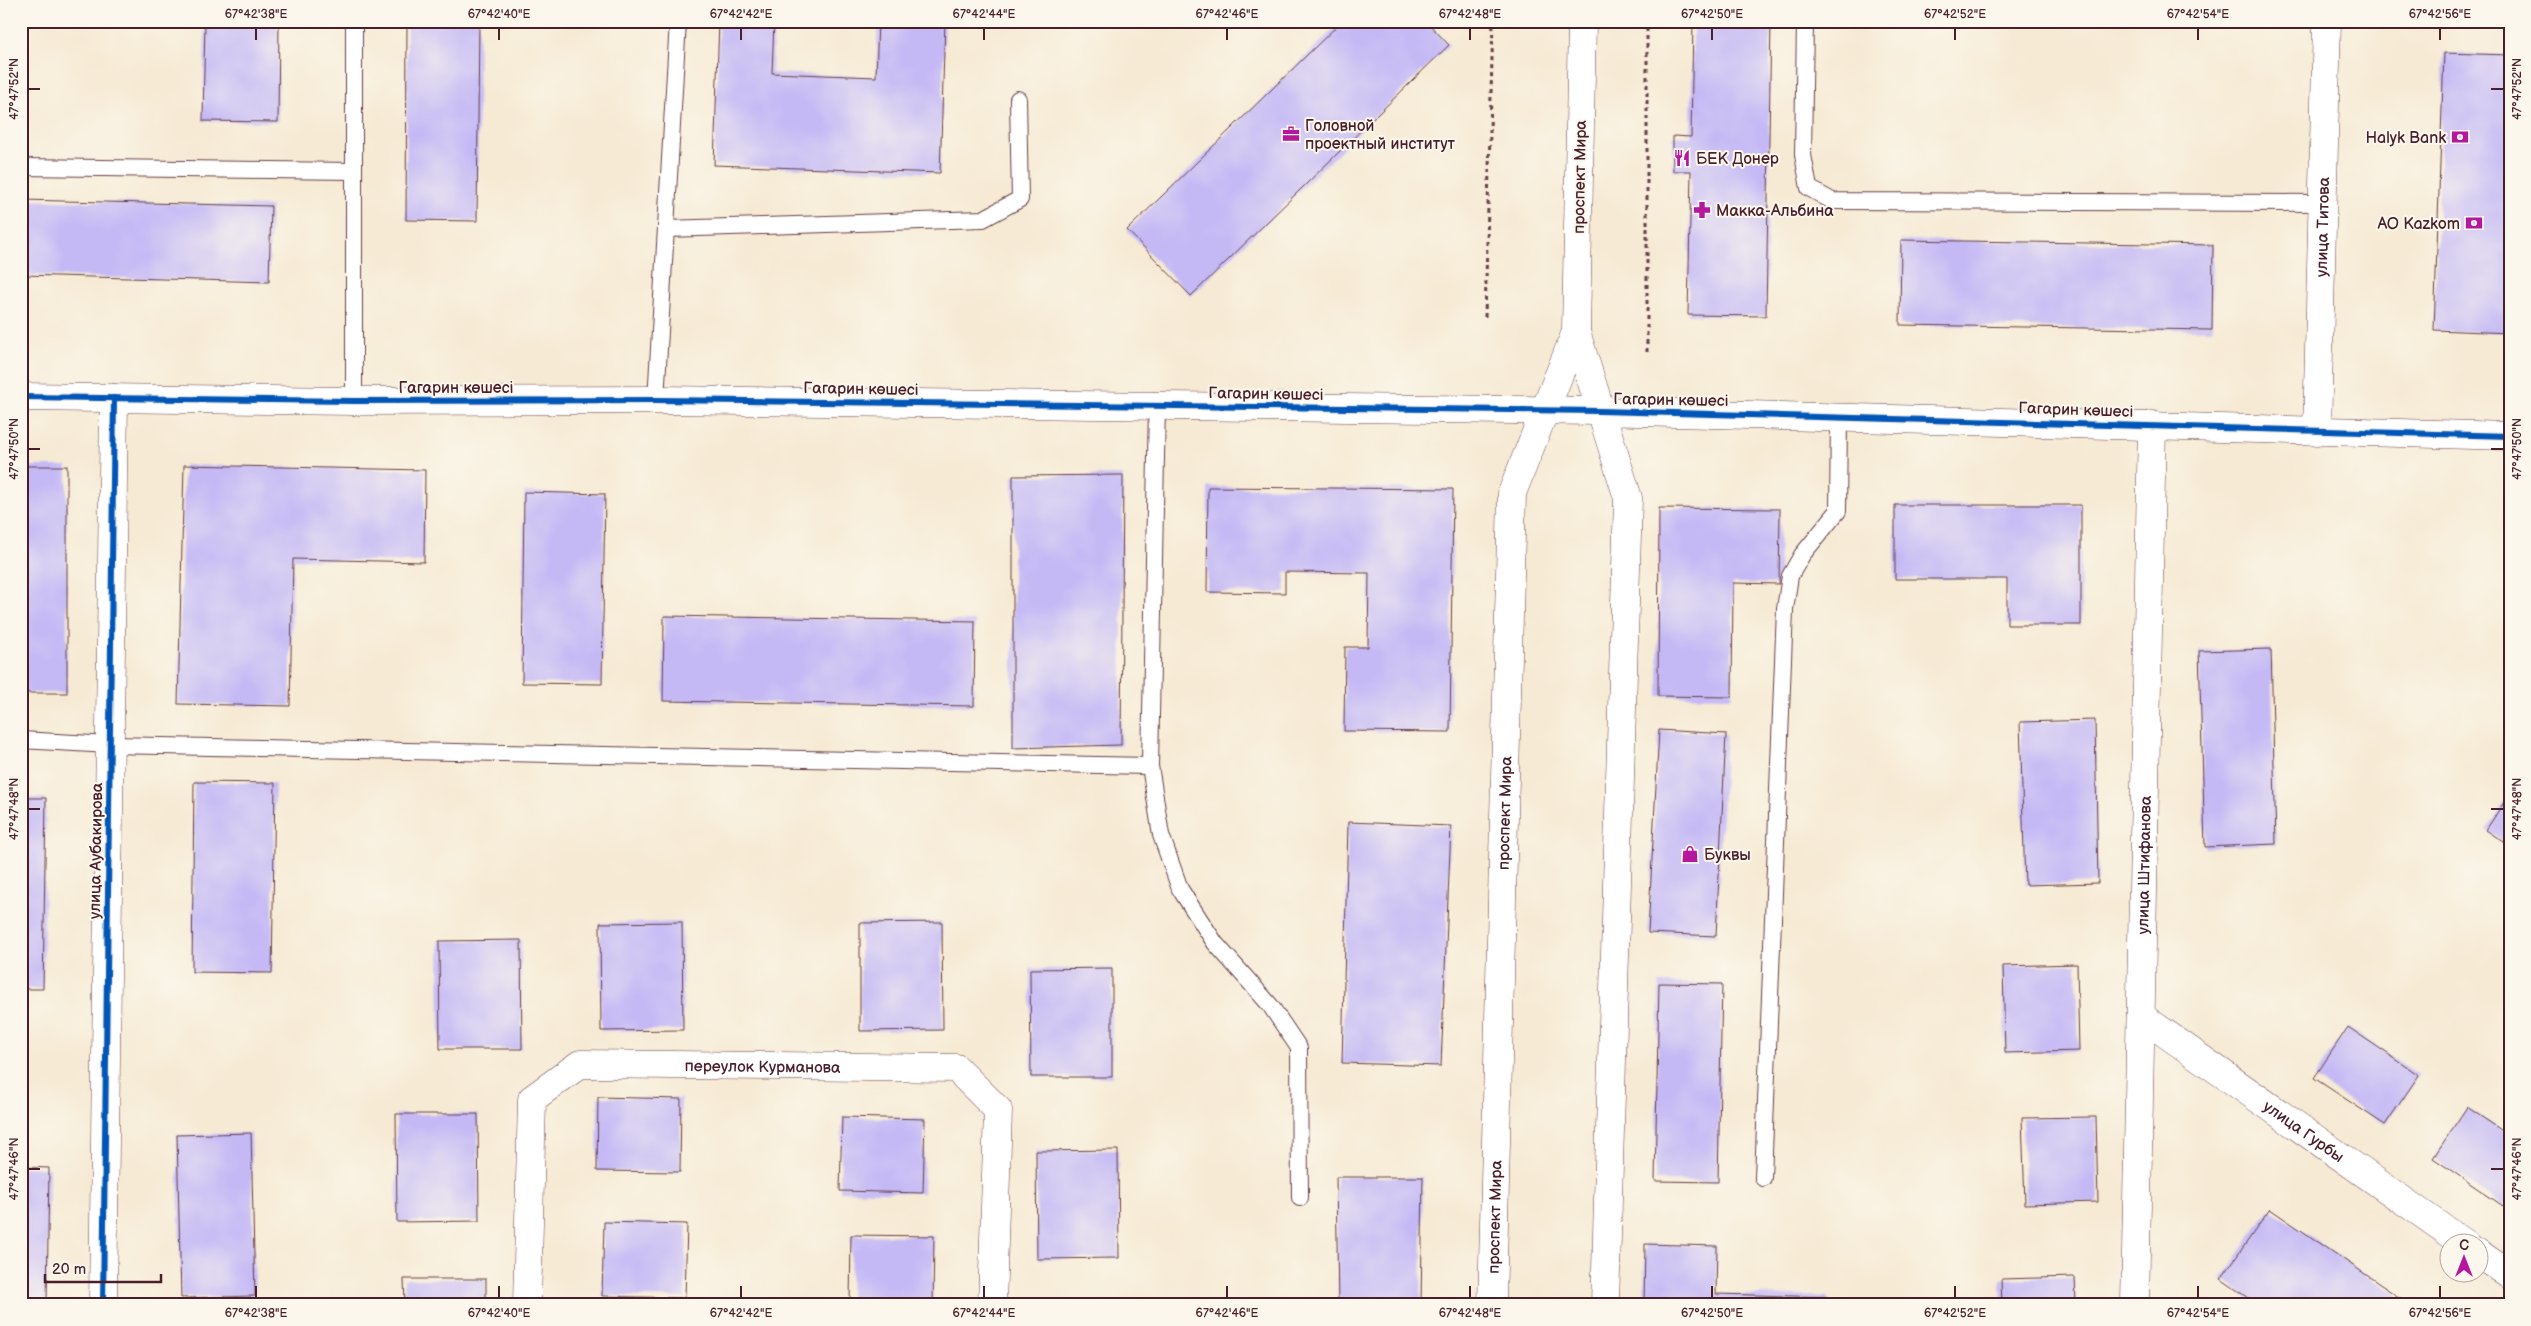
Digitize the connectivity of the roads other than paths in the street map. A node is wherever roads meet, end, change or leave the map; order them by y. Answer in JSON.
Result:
{"nodes":[{"id":1,"x":354,"y":21,"type":"edge"},
{"id":2,"x":678,"y":21,"type":"edge"},
{"id":3,"x":1582,"y":21,"type":"edge"},
{"id":4,"x":1805,"y":21,"type":"edge"},
{"id":5,"x":2327,"y":21,"type":"edge"},
{"id":6,"x":1018,"y":99,"type":"dead end"},
{"id":7,"x":21,"y":167,"type":"edge"},
{"id":8,"x":354,"y":172,"type":"junction"},
{"id":9,"x":2323,"y":203,"type":"junction"},
{"id":10,"x":666,"y":229,"type":"junction"},
{"id":11,"x":1576,"y":332,"type":"junction"},
{"id":12,"x":21,"y":397,"type":"edge"},
{"id":13,"x":114,"y":398,"type":"junction"},
{"id":14,"x":656,"y":400,"type":"junction"},
{"id":15,"x":354,"y":401,"type":"junction"},
{"id":16,"x":1158,"y":405,"type":"junction"},
{"id":17,"x":1544,"y":411,"type":"junction"},
{"id":18,"x":1600,"y":411,"type":"junction"},
{"id":19,"x":1839,"y":416,"type":"junction"},
{"id":20,"x":2152,"y":425,"type":"junction"},
{"id":21,"x":2317,"y":432,"type":"junction"},
{"id":22,"x":2510,"y":436,"type":"edge"},
{"id":23,"x":21,"y":740,"type":"edge"},
{"id":24,"x":110,"y":745,"type":"junction"},
{"id":25,"x":1150,"y":766,"type":"junction"},
{"id":26,"x":2142,"y":1017,"type":"junction"},
{"id":27,"x":1763,"y":1178,"type":"dead end"},
{"id":28,"x":1300,"y":1198,"type":"dead end"},
{"id":29,"x":2451,"y":1234,"type":"edge"},
{"id":30,"x":2488,"y":1260,"type":"edge"},
{"id":31,"x":2510,"y":1275,"type":"edge"},
{"id":32,"x":103,"y":1305,"type":"edge"},
{"id":33,"x":527,"y":1305,"type":"edge"},
{"id":34,"x":992,"y":1305,"type":"edge"},
{"id":35,"x":1492,"y":1305,"type":"edge"},
{"id":36,"x":1605,"y":1305,"type":"edge"},
{"id":37,"x":2135,"y":1305,"type":"edge"}],
"edges":[{"from":1,"to":8,"type":"lane"},
{"from":2,"to":10,"type":"lane"},
{"from":3,"to":11,"type":"street","name":"проспект Мира"},
{"from":4,"to":9,"type":"lane"},
{"from":5,"to":9,"type":"street","name":"улица Титова"},
{"from":6,"to":10,"type":"lane"},
{"from":7,"to":8,"type":"lane"},
{"from":8,"to":15,"type":"lane"},
{"from":9,"to":21,"type":"street","name":"улица Титова"},
{"from":10,"to":14,"type":"lane"},
{"from":11,"to":17,"type":"street","name":"проспект Мира"},
{"from":11,"to":18,"type":"street","name":"проспект Мира"},
{"from":12,"to":13,"type":"street","name":"Гагарин көшесі"},
{"from":13,"to":15,"type":"street","name":"Гагарин көшесі"},
{"from":13,"to":24,"type":"street","name":"улица Аубакирова"},
{"from":14,"to":15,"type":"street","name":"Гагарин көшесі"},
{"from":14,"to":16,"type":"street","name":"Гагарин көшесі"},
{"from":16,"to":17,"type":"street","name":"Гагарин көшесі"},
{"from":16,"to":25,"type":"lane"},
{"from":17,"to":18,"type":"street","name":"Гагарин көшесі"},
{"from":17,"to":35,"type":"street","name":"проспект Мира"},
{"from":18,"to":19,"type":"street","name":"Гагарин көшесі"},
{"from":18,"to":36,"type":"street","name":"проспект Мира"},
{"from":19,"to":20,"type":"street","name":"Гагарин көшесі"},
{"from":19,"to":27,"type":"lane"},
{"from":20,"to":21,"type":"street","name":"Гагарин көшесі"},
{"from":20,"to":26,"type":"street","name":"улица Штифанова"},
{"from":21,"to":22,"type":"street","name":"Гагарин көшесі"},
{"from":23,"to":24,"type":"lane"},
{"from":24,"to":25,"type":"lane"},
{"from":24,"to":32,"type":"street","name":"улица Аубакирова"},
{"from":25,"to":28,"type":"lane"},
{"from":26,"to":29,"type":"street","name":"улица Гурбы"},
{"from":26,"to":37,"type":"street","name":"улица Штифанова"},
{"from":30,"to":31,"type":"street"},
{"from":33,"to":34,"type":"street","name":"переулок Курманова"}]}
